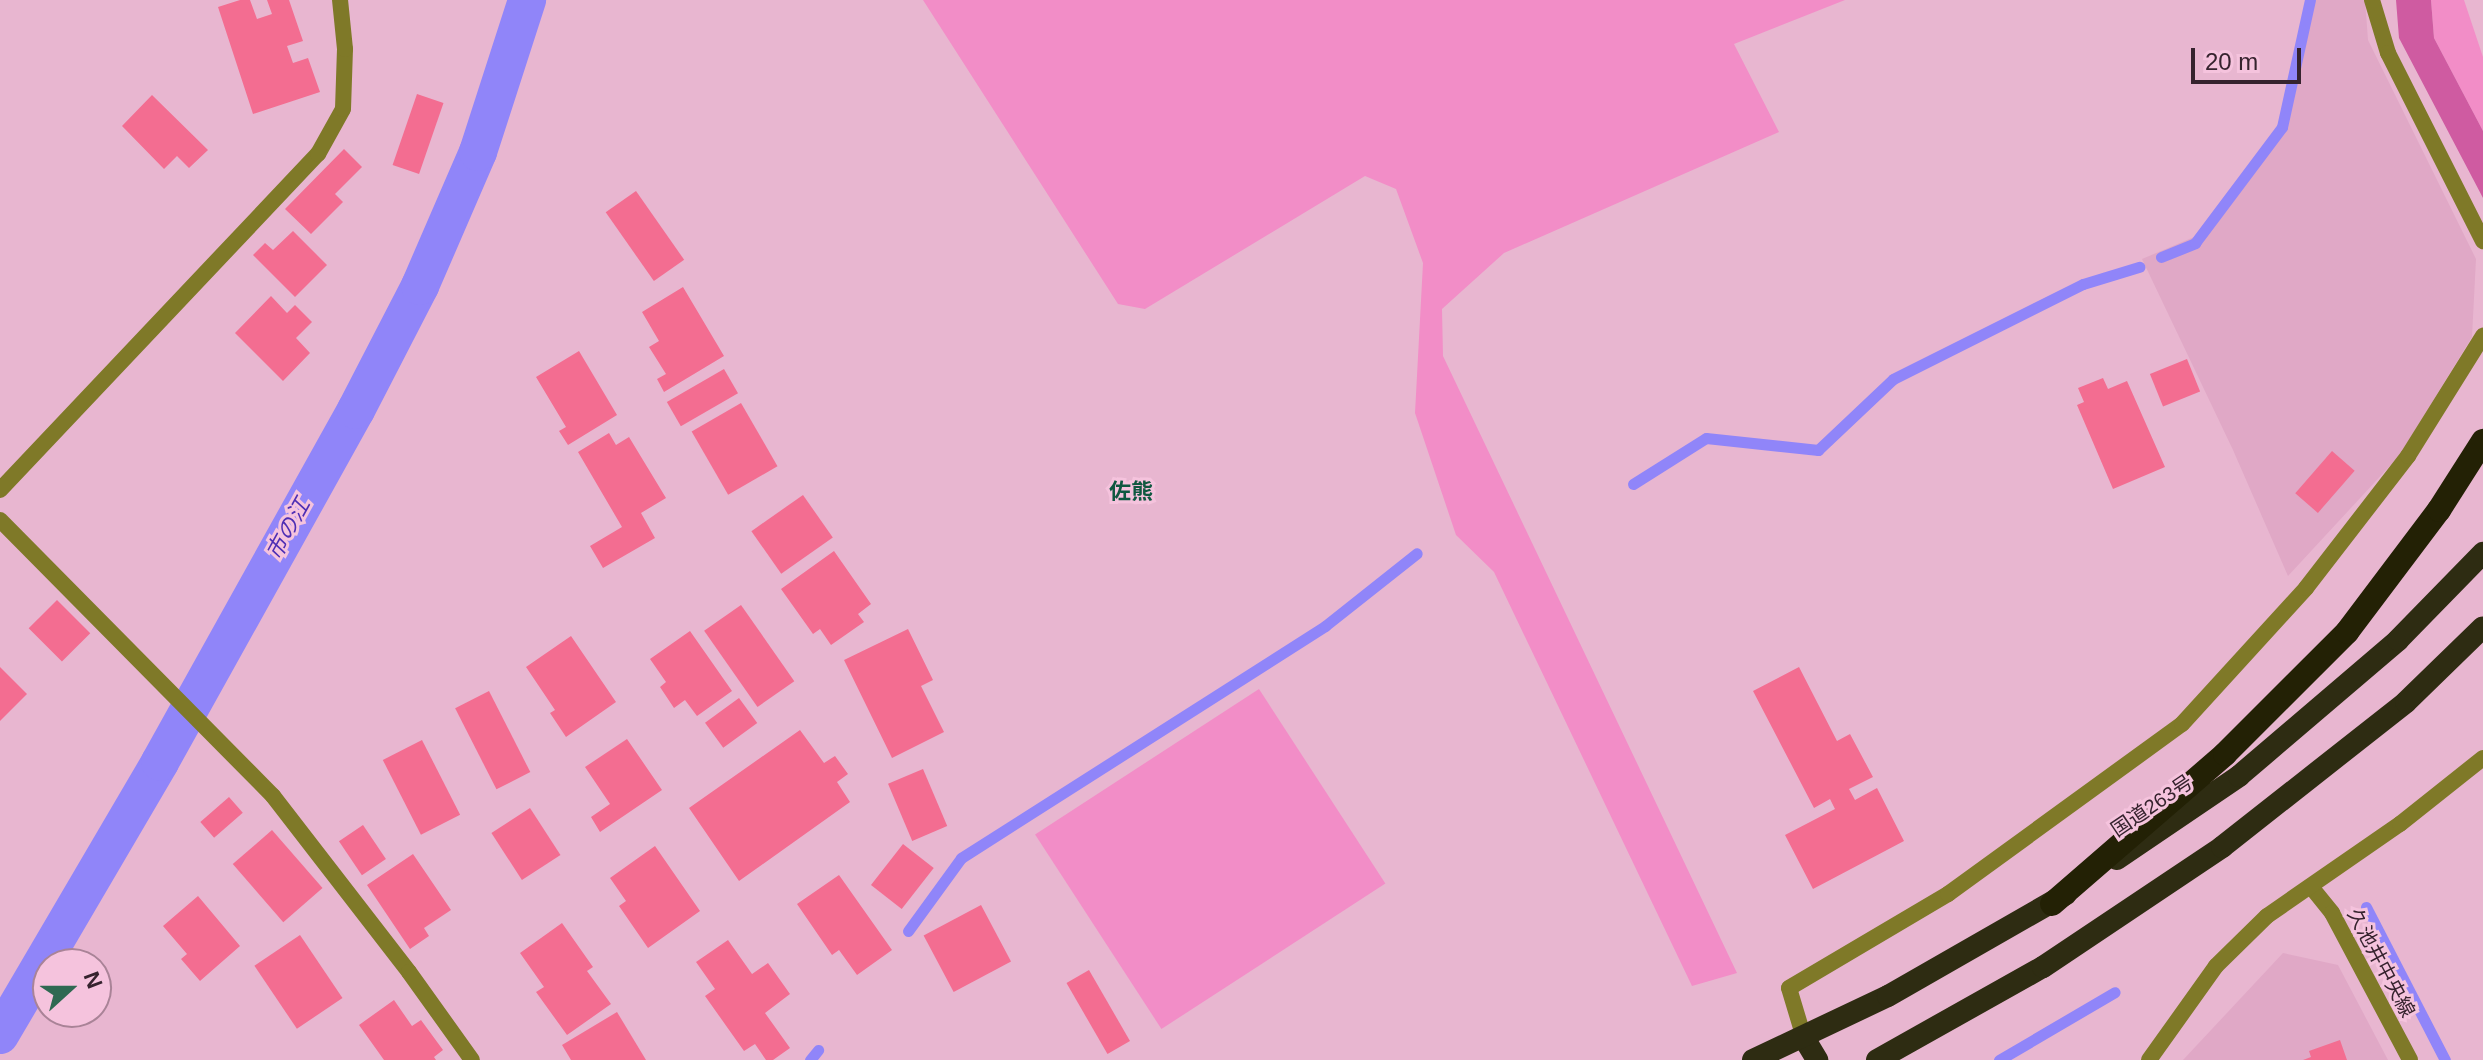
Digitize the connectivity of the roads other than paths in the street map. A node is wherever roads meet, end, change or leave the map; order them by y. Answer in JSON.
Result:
{"nodes":[{"id":1,"x":340,"y":0,"type":"edge"},
{"id":2,"x":2372,"y":0,"type":"edge"},
{"id":3,"x":2483,"y":241,"type":"edge"},
{"id":4,"x":2483,"y":336,"type":"edge"},
{"id":5,"x":2483,"y":441,"type":"edge"},
{"id":6,"x":0,"y":490,"type":"edge"},
{"id":7,"x":0,"y":520,"type":"edge"},
{"id":8,"x":2483,"y":553,"type":"edge"},
{"id":9,"x":2483,"y":627,"type":"edge"},
{"id":10,"x":2483,"y":758,"type":"edge"},
{"id":11,"x":2312,"y":888,"type":"junction"},
{"id":12,"x":2052,"y":904,"type":"junction"},
{"id":13,"x":1804,"y":1038,"type":"junction"},
{"id":14,"x":472,"y":1060,"type":"edge"},
{"id":15,"x":1753,"y":1060,"type":"edge"},
{"id":16,"x":1817,"y":1060,"type":"edge"},
{"id":17,"x":1877,"y":1060,"type":"edge"},
{"id":18,"x":2149,"y":1060,"type":"edge"},
{"id":19,"x":2410,"y":1060,"type":"edge"}],
"edges":[{"from":1,"to":6,"type":"street"},
{"from":2,"to":3,"type":"street"},
{"from":4,"to":13,"type":"street"},
{"from":5,"to":12,"type":"highway"},
{"from":7,"to":14,"type":"street"},
{"from":8,"to":12,"type":"highway","name":"国道263号"},
{"from":9,"to":17,"type":"highway"},
{"from":10,"to":11,"type":"street"},
{"from":11,"to":18,"type":"street"},
{"from":11,"to":19,"type":"street","name":"久池井中央線"},
{"from":12,"to":13,"type":"highway","name":"国道263号"},
{"from":13,"to":15,"type":"highway","name":"国道263号"},
{"from":13,"to":16,"type":"highway"}]}
